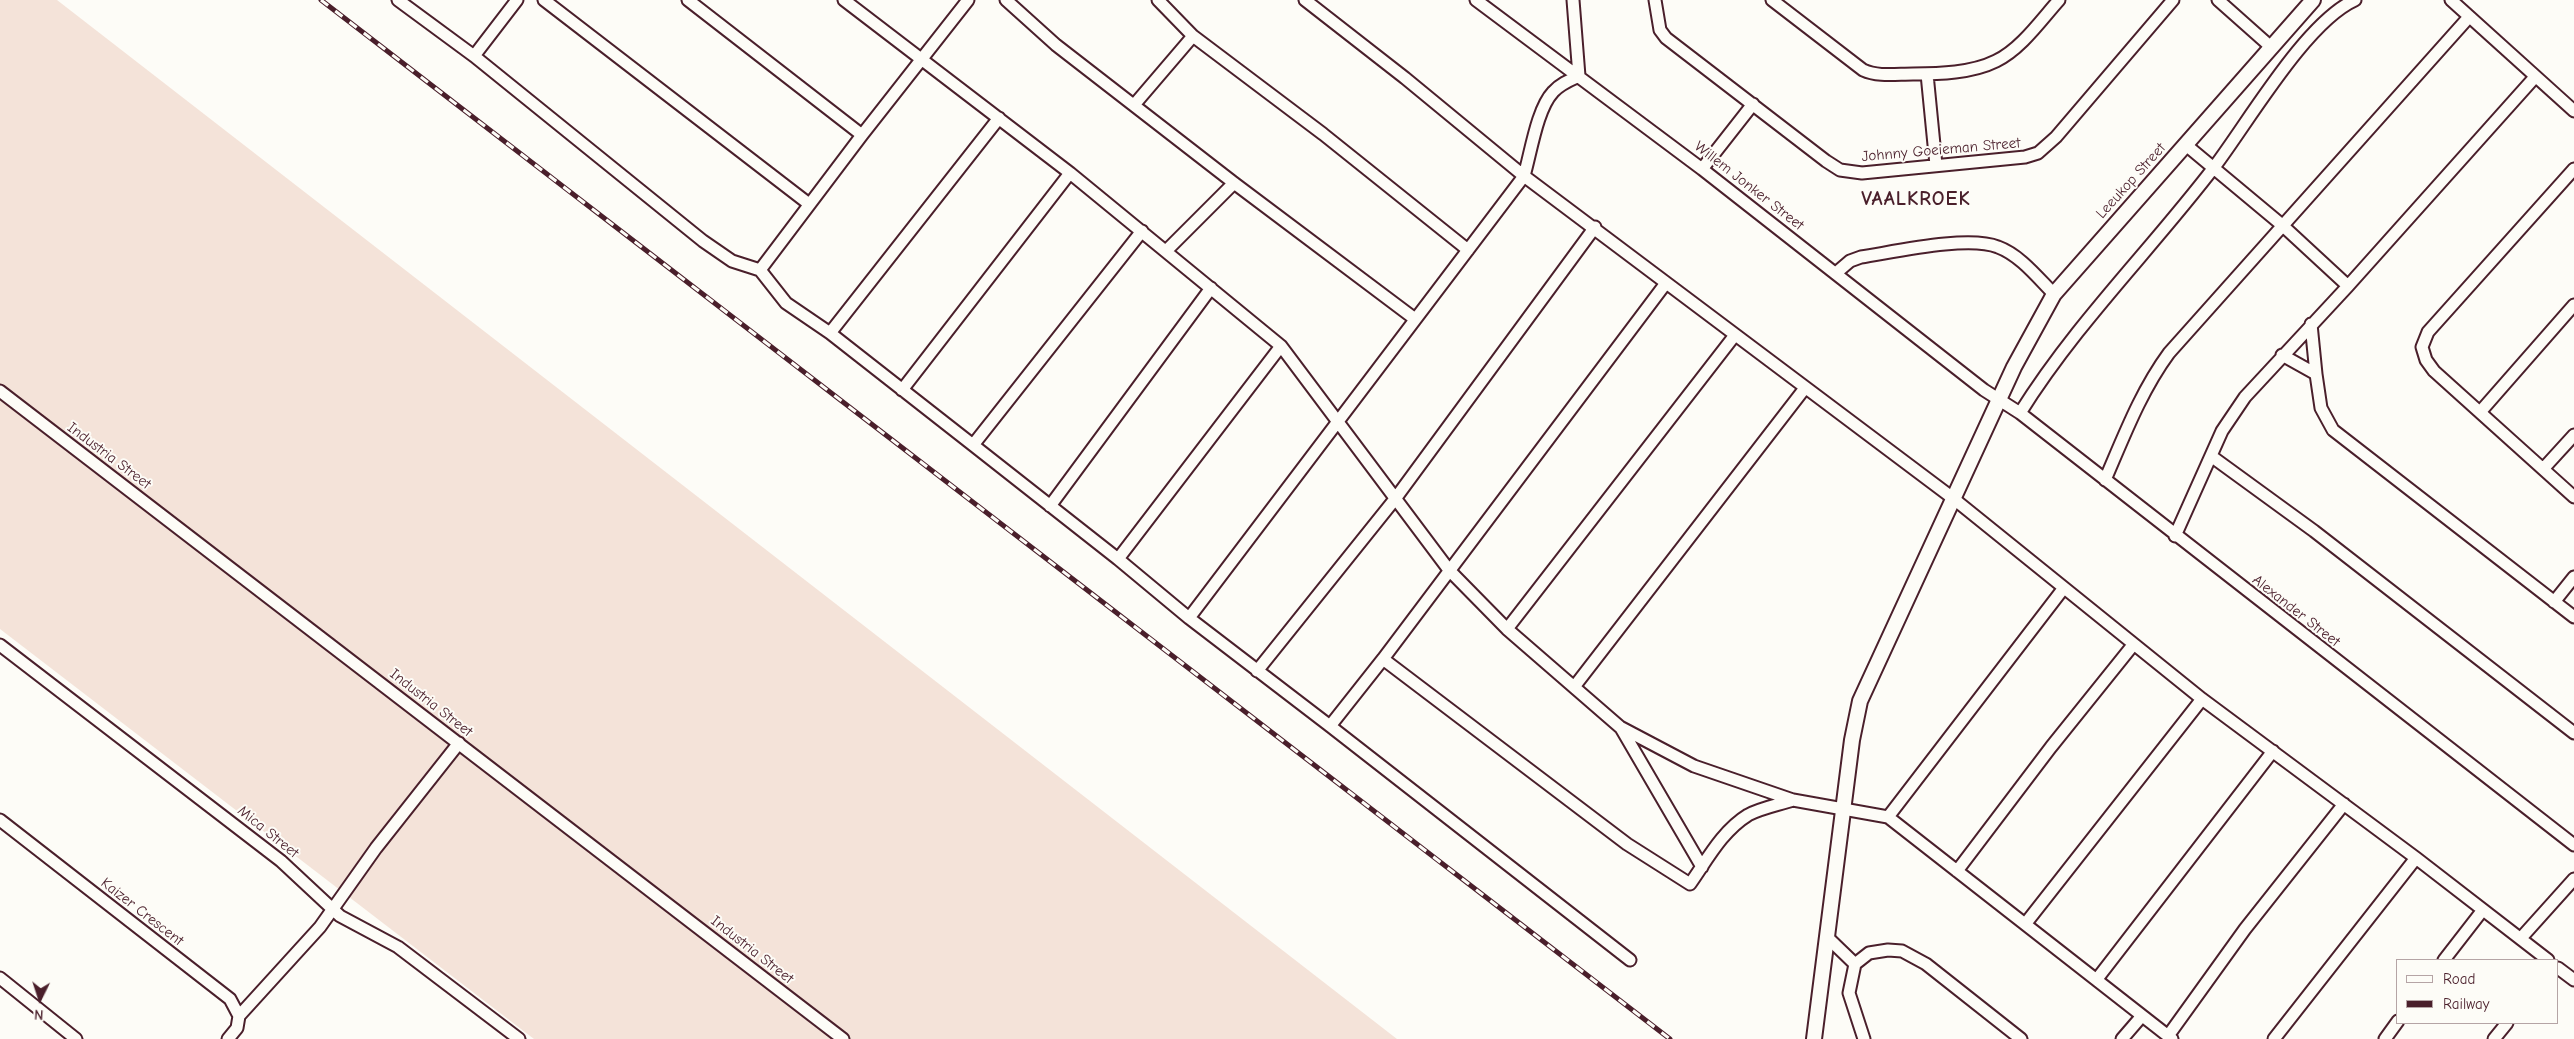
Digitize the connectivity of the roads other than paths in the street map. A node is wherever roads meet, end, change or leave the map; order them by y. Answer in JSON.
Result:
{"nodes":[{"id":1,"x":398,"y":0,"type":"edge"},
{"id":2,"x":517,"y":0,"type":"edge"},
{"id":3,"x":544,"y":0,"type":"edge"},
{"id":4,"x":688,"y":0,"type":"edge"},
{"id":5,"x":968,"y":0,"type":"edge"},
{"id":6,"x":1006,"y":0,"type":"edge"},
{"id":7,"x":1158,"y":0,"type":"edge"},
{"id":8,"x":1305,"y":0,"type":"edge"},
{"id":9,"x":1476,"y":0,"type":"edge"},
{"id":10,"x":1573,"y":0,"type":"edge"},
{"id":11,"x":1654,"y":0,"type":"edge"},
{"id":12,"x":1772,"y":0,"type":"edge"},
{"id":13,"x":2059,"y":0,"type":"edge"},
{"id":14,"x":2173,"y":0,"type":"edge"},
{"id":15,"x":2218,"y":0,"type":"edge"},
{"id":16,"x":2313,"y":0,"type":"edge"},
{"id":17,"x":2355,"y":0,"type":"edge"},
{"id":18,"x":2451,"y":0,"type":"edge"},
{"id":19,"x":850,"y":2,"type":"edge"},
{"id":20,"x":1489,"y":6,"type":"edge"},
{"id":21,"x":2469,"y":17,"type":"junction"},
{"id":22,"x":1193,"y":36,"type":"junction"},
{"id":23,"x":2271,"y":47,"type":"junction"},
{"id":24,"x":474,"y":56,"type":"junction"},
{"id":25,"x":922,"y":59,"type":"junction"},
{"id":26,"x":1927,"y":74,"type":"junction"},
{"id":27,"x":1579,"y":76,"type":"junction"},
{"id":28,"x":2535,"y":77,"type":"junction"},
{"id":29,"x":1134,"y":104,"type":"junction"},
{"id":30,"x":1753,"y":104,"type":"junction"},
{"id":31,"x":2574,"y":111,"type":"edge"},
{"id":32,"x":999,"y":118,"type":"junction"},
{"id":33,"x":862,"y":135,"type":"junction"},
{"id":34,"x":2186,"y":145,"type":"junction"},
{"id":35,"x":1936,"y":165,"type":"junction"},
{"id":36,"x":2214,"y":168,"type":"junction"},
{"id":37,"x":1702,"y":169,"type":"junction"},
{"id":38,"x":2574,"y":169,"type":"edge"},
{"id":39,"x":1070,"y":173,"type":"junction"},
{"id":40,"x":1524,"y":176,"type":"junction"},
{"id":41,"x":1234,"y":183,"type":"junction"},
{"id":42,"x":809,"y":204,"type":"junction"},
{"id":43,"x":2282,"y":225,"type":"junction"},
{"id":44,"x":1595,"y":228,"type":"junction"},
{"id":45,"x":1142,"y":231,"type":"junction"},
{"id":46,"x":1468,"y":250,"type":"junction"},
{"id":47,"x":1166,"y":251,"type":"junction"},
{"id":48,"x":760,"y":270,"type":"junction"},
{"id":49,"x":1836,"y":274,"type":"junction"},
{"id":50,"x":1666,"y":283,"type":"junction"},
{"id":51,"x":2348,"y":286,"type":"junction"},
{"id":52,"x":1211,"y":288,"type":"junction"},
{"id":53,"x":2054,"y":294,"type":"junction"},
{"id":54,"x":2574,"y":305,"type":"edge"},
{"id":55,"x":1416,"y":319,"type":"junction"},
{"id":56,"x":2310,"y":324,"type":"junction"},
{"id":57,"x":830,"y":333,"type":"junction"},
{"id":58,"x":1735,"y":335,"type":"junction"},
{"id":59,"x":1281,"y":346,"type":"junction"},
{"id":60,"x":2282,"y":355,"type":"junction"},
{"id":61,"x":2316,"y":374,"type":"junction"},
{"id":62,"x":1805,"y":388,"type":"junction"},
{"id":63,"x":902,"y":390,"type":"junction"},
{"id":64,"x":0,"y":391,"type":"edge"},
{"id":65,"x":2000,"y":401,"type":"junction"},
{"id":66,"x":2481,"y":411,"type":"junction"},
{"id":67,"x":2020,"y":413,"type":"junction"},
{"id":68,"x":1337,"y":424,"type":"junction"},
{"id":69,"x":2574,"y":435,"type":"edge"},
{"id":70,"x":973,"y":445,"type":"junction"},
{"id":71,"x":2211,"y":456,"type":"junction"},
{"id":72,"x":2543,"y":469,"type":"junction"},
{"id":73,"x":2106,"y":480,"type":"junction"},
{"id":74,"x":2574,"y":497,"type":"edge"},
{"id":75,"x":1954,"y":499,"type":"junction"},
{"id":76,"x":1395,"y":500,"type":"junction"},
{"id":77,"x":1050,"y":506,"type":"junction"},
{"id":78,"x":2175,"y":536,"type":"junction"},
{"id":79,"x":1118,"y":559,"type":"junction"},
{"id":80,"x":1449,"y":570,"type":"junction"},
{"id":81,"x":2574,"y":576,"type":"edge"},
{"id":82,"x":2063,"y":589,"type":"junction"},
{"id":83,"x":2554,"y":602,"type":"junction"},
{"id":84,"x":2574,"y":617,"type":"edge"},
{"id":85,"x":1189,"y":618,"type":"junction"},
{"id":86,"x":1507,"y":629,"type":"junction"},
{"id":87,"x":0,"y":645,"type":"edge"},
{"id":88,"x":2133,"y":645,"type":"junction"},
{"id":89,"x":1383,"y":659,"type":"junction"},
{"id":90,"x":1258,"y":671,"type":"junction"},
{"id":91,"x":1574,"y":686,"type":"junction"},
{"id":92,"x":2202,"y":699,"type":"junction"},
{"id":93,"x":1330,"y":726,"type":"junction"},
{"id":94,"x":1620,"y":726,"type":"junction"},
{"id":95,"x":2574,"y":733,"type":"edge"},
{"id":96,"x":458,"y":743,"type":"junction"},
{"id":97,"x":2273,"y":751,"type":"junction"},
{"id":98,"x":1793,"y":800,"type":"junction"},
{"id":99,"x":2344,"y":804,"type":"junction"},
{"id":100,"x":1843,"y":808,"type":"junction"},
{"id":101,"x":1888,"y":817,"type":"junction"},
{"id":102,"x":0,"y":820,"type":"edge"},
{"id":103,"x":2574,"y":845,"type":"edge"},
{"id":104,"x":2416,"y":858,"type":"junction"},
{"id":105,"x":1702,"y":867,"type":"junction"},
{"id":106,"x":1957,"y":871,"type":"junction"},
{"id":107,"x":2574,"y":880,"type":"edge"},
{"id":108,"x":332,"y":909,"type":"junction"},
{"id":109,"x":2482,"y":911,"type":"junction"},
{"id":110,"x":2026,"y":923,"type":"junction"},
{"id":111,"x":1827,"y":937,"type":"junction"},
{"id":112,"x":2522,"y":938,"type":"junction"},
{"id":113,"x":2445,"y":959,"type":"edge"},
{"id":114,"x":2547,"y":959,"type":"edge"},
{"id":115,"x":1630,"y":960,"type":"dead end"},
{"id":116,"x":1855,"y":964,"type":"junction"},
{"id":117,"x":2559,"y":969,"type":"edge"},
{"id":118,"x":0,"y":978,"type":"edge"},
{"id":119,"x":2097,"y":979,"type":"junction"},
{"id":120,"x":2574,"y":980,"type":"edge"},
{"id":121,"x":240,"y":1016,"type":"junction"},
{"id":122,"x":2141,"y":1017,"type":"junction"},
{"id":123,"x":2396,"y":1024,"type":"edge"},
{"id":124,"x":2506,"y":1024,"type":"edge"},
{"id":125,"x":2170,"y":1038,"type":"edge"},
{"id":126,"x":2496,"y":1038,"type":"edge"},
{"id":127,"x":76,"y":1039,"type":"edge"},
{"id":128,"x":228,"y":1039,"type":"edge"},
{"id":129,"x":519,"y":1039,"type":"edge"},
{"id":130,"x":843,"y":1039,"type":"edge"},
{"id":131,"x":1814,"y":1039,"type":"edge"},
{"id":132,"x":1864,"y":1039,"type":"edge"},
{"id":133,"x":2021,"y":1039,"type":"edge"},
{"id":134,"x":2122,"y":1039,"type":"edge"},
{"id":135,"x":2274,"y":1039,"type":"edge"},
{"id":136,"x":2384,"y":1039,"type":"edge"}],
"edges":[{"from":1,"to":24,"type":"street"},
{"from":2,"to":24,"type":"street"},
{"from":3,"to":42,"type":"street"},
{"from":4,"to":33,"type":"street"},
{"from":5,"to":25,"type":"street"},
{"from":6,"to":29,"type":"street"},
{"from":7,"to":22,"type":"street"},
{"from":8,"to":40,"type":"street"},
{"from":9,"to":20,"type":"street","name":"Willem Jonker Street"},
{"from":10,"to":27,"type":"street"},
{"from":11,"to":30,"type":"street","name":"Johnny Goeieman Street"},
{"from":12,"to":26,"type":"street"},
{"from":13,"to":26,"type":"street"},
{"from":14,"to":35,"type":"street","name":"Johnny Goeieman Street"},
{"from":15,"to":23,"type":"street"},
{"from":16,"to":23,"type":"street","name":"Leeukop Street"},
{"from":17,"to":36,"type":"street"},
{"from":18,"to":21,"type":"street"},
{"from":19,"to":25,"type":"street"},
{"from":20,"to":27,"type":"street","name":"Willem Jonker Street"},
{"from":21,"to":28,"type":"street"},
{"from":21,"to":43,"type":"street"},
{"from":22,"to":29,"type":"street"},
{"from":22,"to":46,"type":"street"},
{"from":23,"to":34,"type":"street","name":"Leeukop Street"},
{"from":24,"to":48,"type":"street"},
{"from":25,"to":32,"type":"street"},
{"from":25,"to":33,"type":"street"},
{"from":26,"to":35,"type":"street"},
{"from":27,"to":37,"type":"street","name":"Willem Jonker Street"},
{"from":27,"to":40,"type":"street"},
{"from":28,"to":31,"type":"street"},
{"from":28,"to":51,"type":"street"},
{"from":29,"to":41,"type":"street"},
{"from":30,"to":35,"type":"street","name":"Johnny Goeieman Street"},
{"from":30,"to":37,"type":"street"},
{"from":32,"to":39,"type":"street"},
{"from":32,"to":57,"type":"street"},
{"from":33,"to":42,"type":"street"},
{"from":34,"to":36,"type":"street"},
{"from":34,"to":53,"type":"street","name":"Leeukop Street"},
{"from":36,"to":43,"type":"street"},
{"from":36,"to":67,"type":"street"},
{"from":37,"to":49,"type":"street","name":"Willem Jonker Street"},
{"from":38,"to":66,"type":"street"},
{"from":39,"to":45,"type":"street"},
{"from":39,"to":63,"type":"street"},
{"from":40,"to":44,"type":"street"},
{"from":40,"to":46,"type":"street"},
{"from":41,"to":47,"type":"street"},
{"from":41,"to":55,"type":"street"},
{"from":42,"to":48,"type":"street"},
{"from":43,"to":51,"type":"street"},
{"from":43,"to":73,"type":"street"},
{"from":44,"to":50,"type":"street"},
{"from":44,"to":76,"type":"street"},
{"from":45,"to":47,"type":"street"},
{"from":45,"to":70,"type":"street"},
{"from":46,"to":55,"type":"street"},
{"from":47,"to":52,"type":"street"},
{"from":48,"to":57,"type":"street"},
{"from":49,"to":53,"type":"street"},
{"from":49,"to":65,"type":"street","name":"Willem Jonker Street"},
{"from":50,"to":58,"type":"street"},
{"from":50,"to":80,"type":"street"},
{"from":51,"to":56,"type":"street"},
{"from":52,"to":59,"type":"street"},
{"from":52,"to":77,"type":"street"},
{"from":53,"to":65,"type":"street","name":"Leeukop Street"},
{"from":54,"to":66,"type":"street"},
{"from":55,"to":68,"type":"street"},
{"from":56,"to":60,"type":"street"},
{"from":56,"to":61,"type":"street"},
{"from":57,"to":63,"type":"street"},
{"from":58,"to":62,"type":"street"},
{"from":58,"to":86,"type":"street"},
{"from":59,"to":68,"type":"street"},
{"from":59,"to":79,"type":"street"},
{"from":60,"to":61,"type":"street"},
{"from":60,"to":71,"type":"street"},
{"from":61,"to":83,"type":"street"},
{"from":62,"to":75,"type":"street"},
{"from":62,"to":91,"type":"street"},
{"from":63,"to":70,"type":"street"},
{"from":64,"to":96,"type":"street","name":"Industria Street"},
{"from":65,"to":67,"type":"street","name":"Alexander Street"},
{"from":65,"to":75,"type":"street","name":"Leeukop Street"},
{"from":66,"to":72,"type":"street"},
{"from":67,"to":73,"type":"street","name":"Alexander Street"},
{"from":68,"to":76,"type":"street"},
{"from":68,"to":85,"type":"street"},
{"from":69,"to":72,"type":"street"},
{"from":70,"to":77,"type":"street"},
{"from":71,"to":78,"type":"street"},
{"from":71,"to":95,"type":"street"},
{"from":72,"to":74,"type":"street"},
{"from":73,"to":78,"type":"street","name":"Alexander Street"},
{"from":75,"to":82,"type":"street"},
{"from":75,"to":100,"type":"street","name":"Leeukop Street"},
{"from":76,"to":80,"type":"street"},
{"from":76,"to":90,"type":"street"},
{"from":77,"to":79,"type":"street"},
{"from":78,"to":103,"type":"street","name":"Alexander Street"},
{"from":79,"to":85,"type":"street"},
{"from":80,"to":86,"type":"street"},
{"from":80,"to":89,"type":"street"},
{"from":81,"to":83,"type":"street"},
{"from":82,"to":88,"type":"street"},
{"from":82,"to":101,"type":"street"},
{"from":83,"to":84,"type":"street"},
{"from":85,"to":90,"type":"street"},
{"from":86,"to":91,"type":"street"},
{"from":87,"to":108,"type":"street","name":"Mica Street"},
{"from":88,"to":92,"type":"street"},
{"from":88,"to":106,"type":"street"},
{"from":89,"to":93,"type":"street"},
{"from":89,"to":105,"type":"street"},
{"from":90,"to":93,"type":"street"},
{"from":91,"to":94,"type":"street"},
{"from":92,"to":97,"type":"street"},
{"from":92,"to":110,"type":"street"},
{"from":93,"to":115,"type":"street"},
{"from":94,"to":98,"type":"street"},
{"from":94,"to":105,"type":"street"},
{"from":96,"to":108,"type":"street"},
{"from":96,"to":130,"type":"street","name":"Industria Street"},
{"from":97,"to":99,"type":"street"},
{"from":97,"to":119,"type":"street"},
{"from":98,"to":100,"type":"street"},
{"from":98,"to":105,"type":"street"},
{"from":99,"to":104,"type":"street"},
{"from":99,"to":125,"type":"street"},
{"from":100,"to":101,"type":"street"},
{"from":100,"to":111,"type":"street","name":"Leeukop Street"},
{"from":101,"to":106,"type":"street"},
{"from":102,"to":121,"type":"street","name":"Kaizer Crescent"},
{"from":104,"to":109,"type":"street"},
{"from":104,"to":135,"type":"street"},
{"from":106,"to":110,"type":"street"},
{"from":107,"to":112,"type":"street"},
{"from":108,"to":121,"type":"street"},
{"from":108,"to":129,"type":"street","name":"Mica Street"},
{"from":109,"to":112,"type":"street"},
{"from":109,"to":113,"type":"street"},
{"from":110,"to":119,"type":"street"},
{"from":111,"to":116,"type":"street"},
{"from":111,"to":131,"type":"street","name":"Leeukop Street"},
{"from":112,"to":114,"type":"street"},
{"from":116,"to":132,"type":"street"},
{"from":116,"to":133,"type":"street"},
{"from":117,"to":120,"type":"street"},
{"from":118,"to":127,"type":"street"},
{"from":119,"to":122,"type":"street"},
{"from":121,"to":128,"type":"street"},
{"from":122,"to":125,"type":"street"},
{"from":122,"to":134,"type":"street"},
{"from":123,"to":136,"type":"street"},
{"from":124,"to":126,"type":"street"}]}
